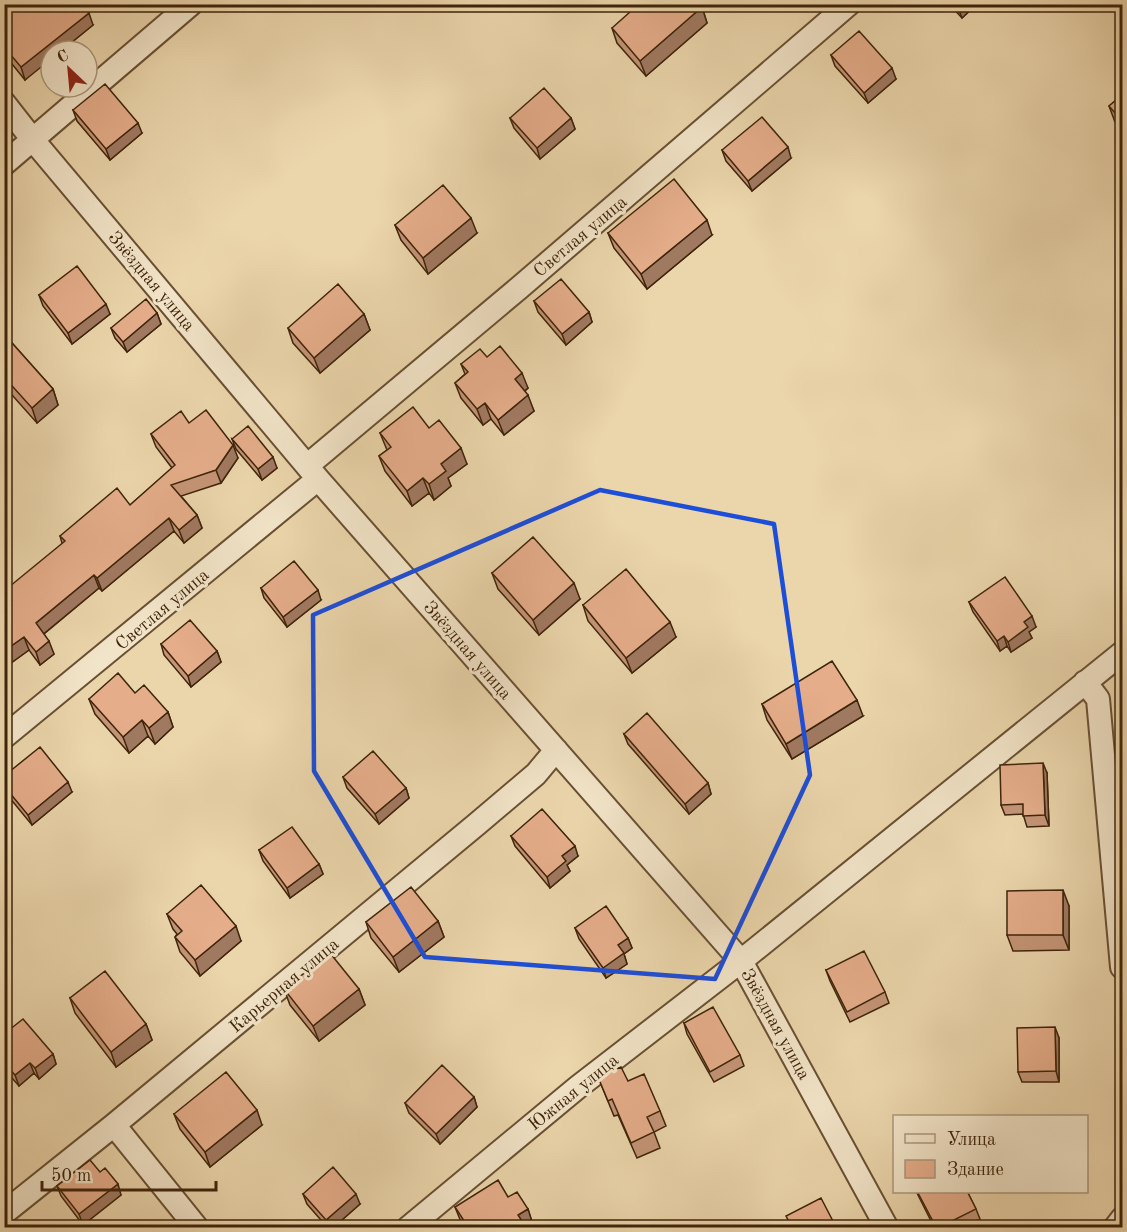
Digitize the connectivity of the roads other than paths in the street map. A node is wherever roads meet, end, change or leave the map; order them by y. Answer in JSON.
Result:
{"nodes":[{"id":1,"x":190,"y":4,"type":"edge"},
{"id":2,"x":849,"y":4,"type":"edge"},
{"id":3,"x":4,"y":103,"type":"edge"},
{"id":4,"x":33,"y":140,"type":"junction"},
{"id":5,"x":4,"y":164,"type":"edge"},
{"id":6,"x":313,"y":472,"type":"junction"},
{"id":7,"x":1122,"y":653,"type":"edge"},
{"id":8,"x":1085,"y":682,"type":"junction"},
{"id":9,"x":4,"y":737,"type":"edge"},
{"id":10,"x":556,"y":750,"type":"junction"},
{"id":11,"x":741,"y":961,"type":"junction"},
{"id":12,"x":1122,"y":967,"type":"edge"},
{"id":13,"x":114,"y":1125,"type":"junction"},
{"id":14,"x":4,"y":1213,"type":"edge"},
{"id":15,"x":1122,"y":1220,"type":"edge"},
{"id":16,"x":197,"y":1227,"type":"edge"},
{"id":17,"x":408,"y":1227,"type":"edge"},
{"id":18,"x":886,"y":1227,"type":"edge"},
{"id":19,"x":1115,"y":1227,"type":"edge"}],
"edges":[{"from":1,"to":4,"type":"street"},
{"from":2,"to":6,"type":"street","name":"Светлая улица"},
{"from":3,"to":4,"type":"street","name":"Звёздная улица"},
{"from":4,"to":5,"type":"street"},
{"from":4,"to":6,"type":"street","name":"Звёздная улица"},
{"from":6,"to":9,"type":"street","name":"Светлая улица"},
{"from":6,"to":10,"type":"street","name":"Звёздная улица"},
{"from":7,"to":8,"type":"street","name":"Южная улица"},
{"from":8,"to":11,"type":"street","name":"Южная улица"},
{"from":8,"to":12,"type":"street"},
{"from":10,"to":11,"type":"street","name":"Звёздная улица"},
{"from":10,"to":13,"type":"street","name":"Карьерная улица"},
{"from":11,"to":17,"type":"street","name":"Южная улица"},
{"from":11,"to":18,"type":"street","name":"Звёздная улица"},
{"from":13,"to":14,"type":"street","name":"Карьерная улица"},
{"from":13,"to":16,"type":"street"},
{"from":15,"to":19,"type":"street"}]}
